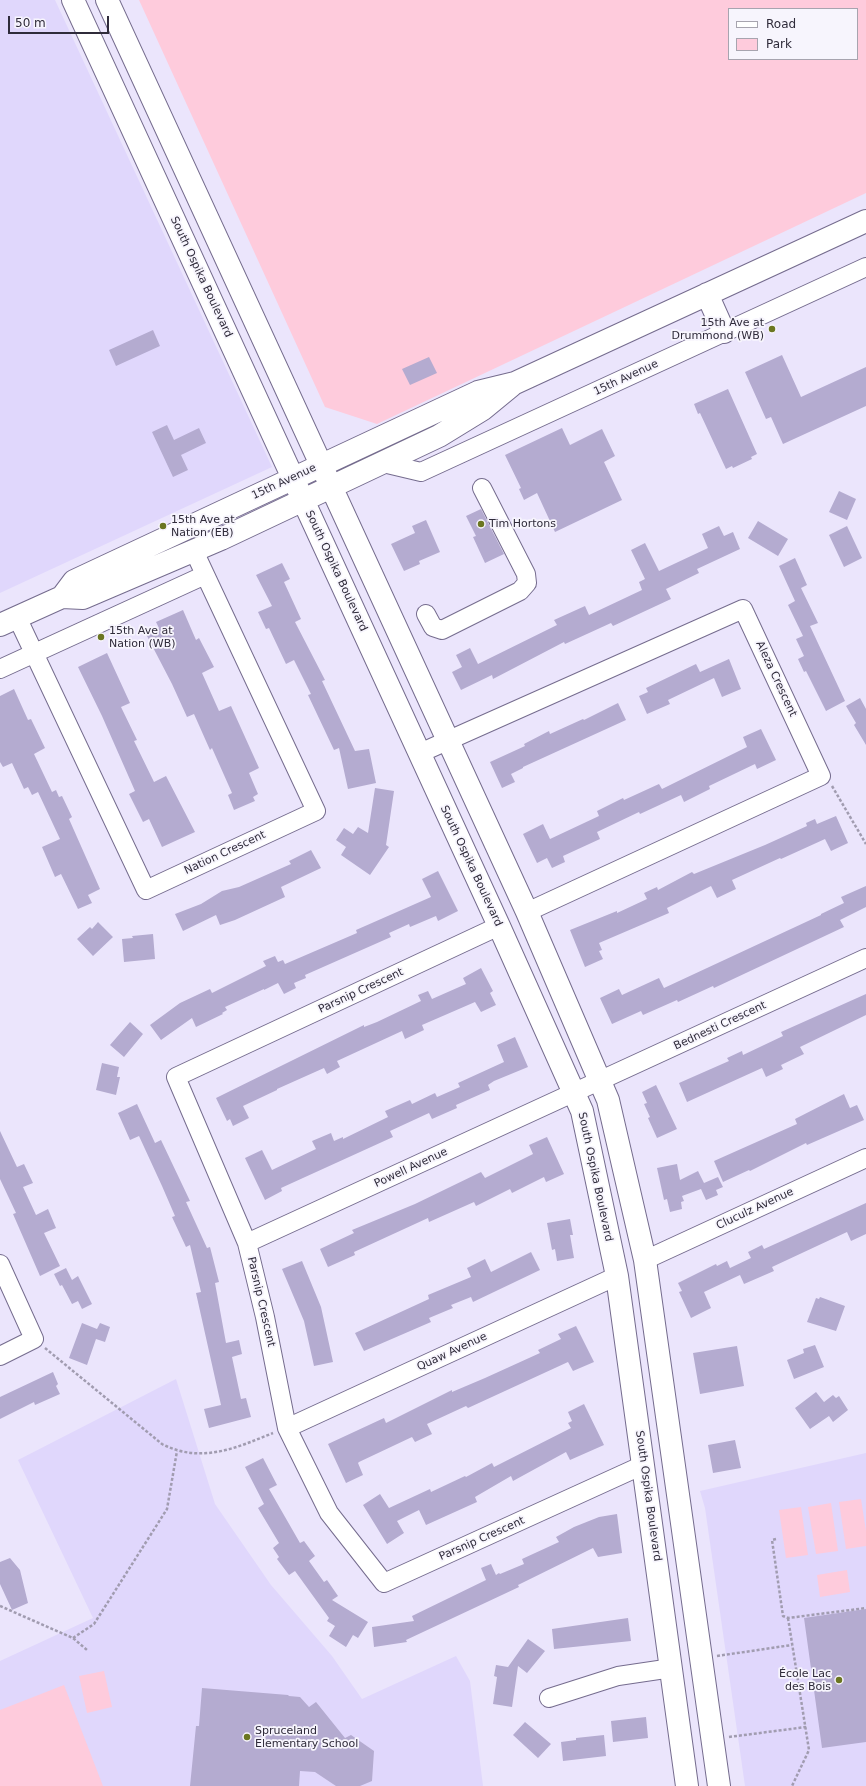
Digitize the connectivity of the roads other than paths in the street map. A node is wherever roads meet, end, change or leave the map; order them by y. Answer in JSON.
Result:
{"nodes":[{"id":1,"x":73,"y":0,"type":"edge"},
{"id":2,"x":107,"y":0,"type":"edge"},
{"id":3,"x":866,"y":222,"type":"edge"},
{"id":4,"x":866,"y":267,"type":"edge"},
{"id":5,"x":707,"y":294,"type":"junction"},
{"id":6,"x":724,"y":332,"type":"junction"},
{"id":7,"x":515,"y":383,"type":"junction"},
{"id":8,"x":383,"y":463,"type":"junction"},
{"id":9,"x":321,"y":464,"type":"junction"},
{"id":10,"x":293,"y":477,"type":"junction"},
{"id":11,"x":332,"y":487,"type":"junction"},
{"id":12,"x":482,"y":488,"type":"dead end"},
{"id":13,"x":304,"y":500,"type":"junction"},
{"id":14,"x":194,"y":551,"type":"junction"},
{"id":15,"x":204,"y":575,"type":"junction"},
{"id":16,"x":62,"y":597,"type":"junction"},
{"id":17,"x":426,"y":614,"type":"dead end"},
{"id":18,"x":9,"y":621,"type":"edge"},
{"id":19,"x":34,"y":654,"type":"junction"},
{"id":20,"x":0,"y":670,"type":"edge"},
{"id":21,"x":448,"y":740,"type":"junction"},
{"id":22,"x":420,"y":753,"type":"junction"},
{"id":23,"x":527,"y":912,"type":"junction"},
{"id":24,"x":499,"y":926,"type":"junction"},
{"id":25,"x":866,"y":958,"type":"edge"},
{"id":26,"x":600,"y":1081,"type":"junction"},
{"id":27,"x":574,"y":1093,"type":"junction"},
{"id":28,"x":866,"y":1158,"type":"edge"},
{"id":29,"x":247,"y":1243,"type":"junction"},
{"id":30,"x":645,"y":1260,"type":"junction"},
{"id":31,"x":0,"y":1264,"type":"edge"},
{"id":32,"x":617,"y":1276,"type":"junction"},
{"id":33,"x":0,"y":1356,"type":"edge"},
{"id":34,"x":288,"y":1428,"type":"junction"},
{"id":35,"x":643,"y":1465,"type":"junction"},
{"id":36,"x":672,"y":1668,"type":"junction"},
{"id":37,"x":549,"y":1698,"type":"dead end"},
{"id":38,"x":688,"y":1786,"type":"edge"},
{"id":39,"x":719,"y":1786,"type":"edge"}],
"edges":[{"from":1,"to":10,"type":"main road","name":"South Ospika Boulevard"},
{"from":2,"to":9,"type":"main road"},
{"from":3,"to":5,"type":"main road","name":"15th Avenue"},
{"from":4,"to":6,"type":"street","name":"15th Avenue"},
{"from":5,"to":6,"type":"main road"},
{"from":5,"to":7,"type":"main road","name":"15th Avenue"},
{"from":6,"to":8,"type":"street","name":"15th Avenue"},
{"from":7,"to":8,"type":"main road","name":"15th Avenue"},
{"from":7,"to":9,"type":"main road","name":"15th Avenue"},
{"from":8,"to":11,"type":"main road","name":"15th Avenue"},
{"from":9,"to":10,"type":"main road","name":"15th Avenue"},
{"from":9,"to":11,"type":"main road"},
{"from":10,"to":13,"type":"main road","name":"South Ospika Boulevard"},
{"from":10,"to":16,"type":"main road","name":"15th Avenue"},
{"from":11,"to":13,"type":"main road","name":"15th Avenue"},
{"from":11,"to":21,"type":"main road"},
{"from":12,"to":17,"type":"street"},
{"from":13,"to":14,"type":"main road","name":"15th Avenue"},
{"from":13,"to":22,"type":"main road","name":"South Ospika Boulevard"},
{"from":14,"to":15,"type":"street","name":"Nation Crescent"},
{"from":14,"to":16,"type":"main road","name":"15th Avenue"},
{"from":15,"to":19,"type":"street"},
{"from":15,"to":19,"type":"street","name":"Nation Crescent"},
{"from":16,"to":18,"type":"main road","name":"15th Avenue"},
{"from":18,"to":19,"type":"street","name":"Nation Crescent"},
{"from":19,"to":20,"type":"street"},
{"from":21,"to":22,"type":"street","name":"Aleza Crescent"},
{"from":21,"to":23,"type":"main road"},
{"from":21,"to":23,"type":"street","name":"Aleza Crescent"},
{"from":22,"to":24,"type":"main road","name":"South Ospika Boulevard"},
{"from":23,"to":26,"type":"main road"},
{"from":24,"to":27,"type":"main road","name":"South Ospika Boulevard"},
{"from":24,"to":29,"type":"street","name":"Parsnip Crescent"},
{"from":25,"to":26,"type":"street","name":"Bednesti Crescent"},
{"from":26,"to":27,"type":"street","name":"Bednesti Crescent"},
{"from":26,"to":30,"type":"main road"},
{"from":27,"to":29,"type":"street","name":"Powell Avenue"},
{"from":27,"to":32,"type":"main road","name":"South Ospika Boulevard"},
{"from":28,"to":30,"type":"street","name":"Cluculz Avenue"},
{"from":29,"to":34,"type":"street","name":"Parsnip Crescent"},
{"from":30,"to":39,"type":"main road"},
{"from":31,"to":33,"type":"street"},
{"from":32,"to":34,"type":"street","name":"Quaw Avenue"},
{"from":32,"to":35,"type":"main road","name":"South Ospika Boulevard"},
{"from":34,"to":35,"type":"street","name":"Parsnip Crescent"},
{"from":35,"to":36,"type":"main road","name":"South Ospika Boulevard"},
{"from":36,"to":37,"type":"street"},
{"from":36,"to":38,"type":"main road","name":"South Ospika Boulevard"}]}
